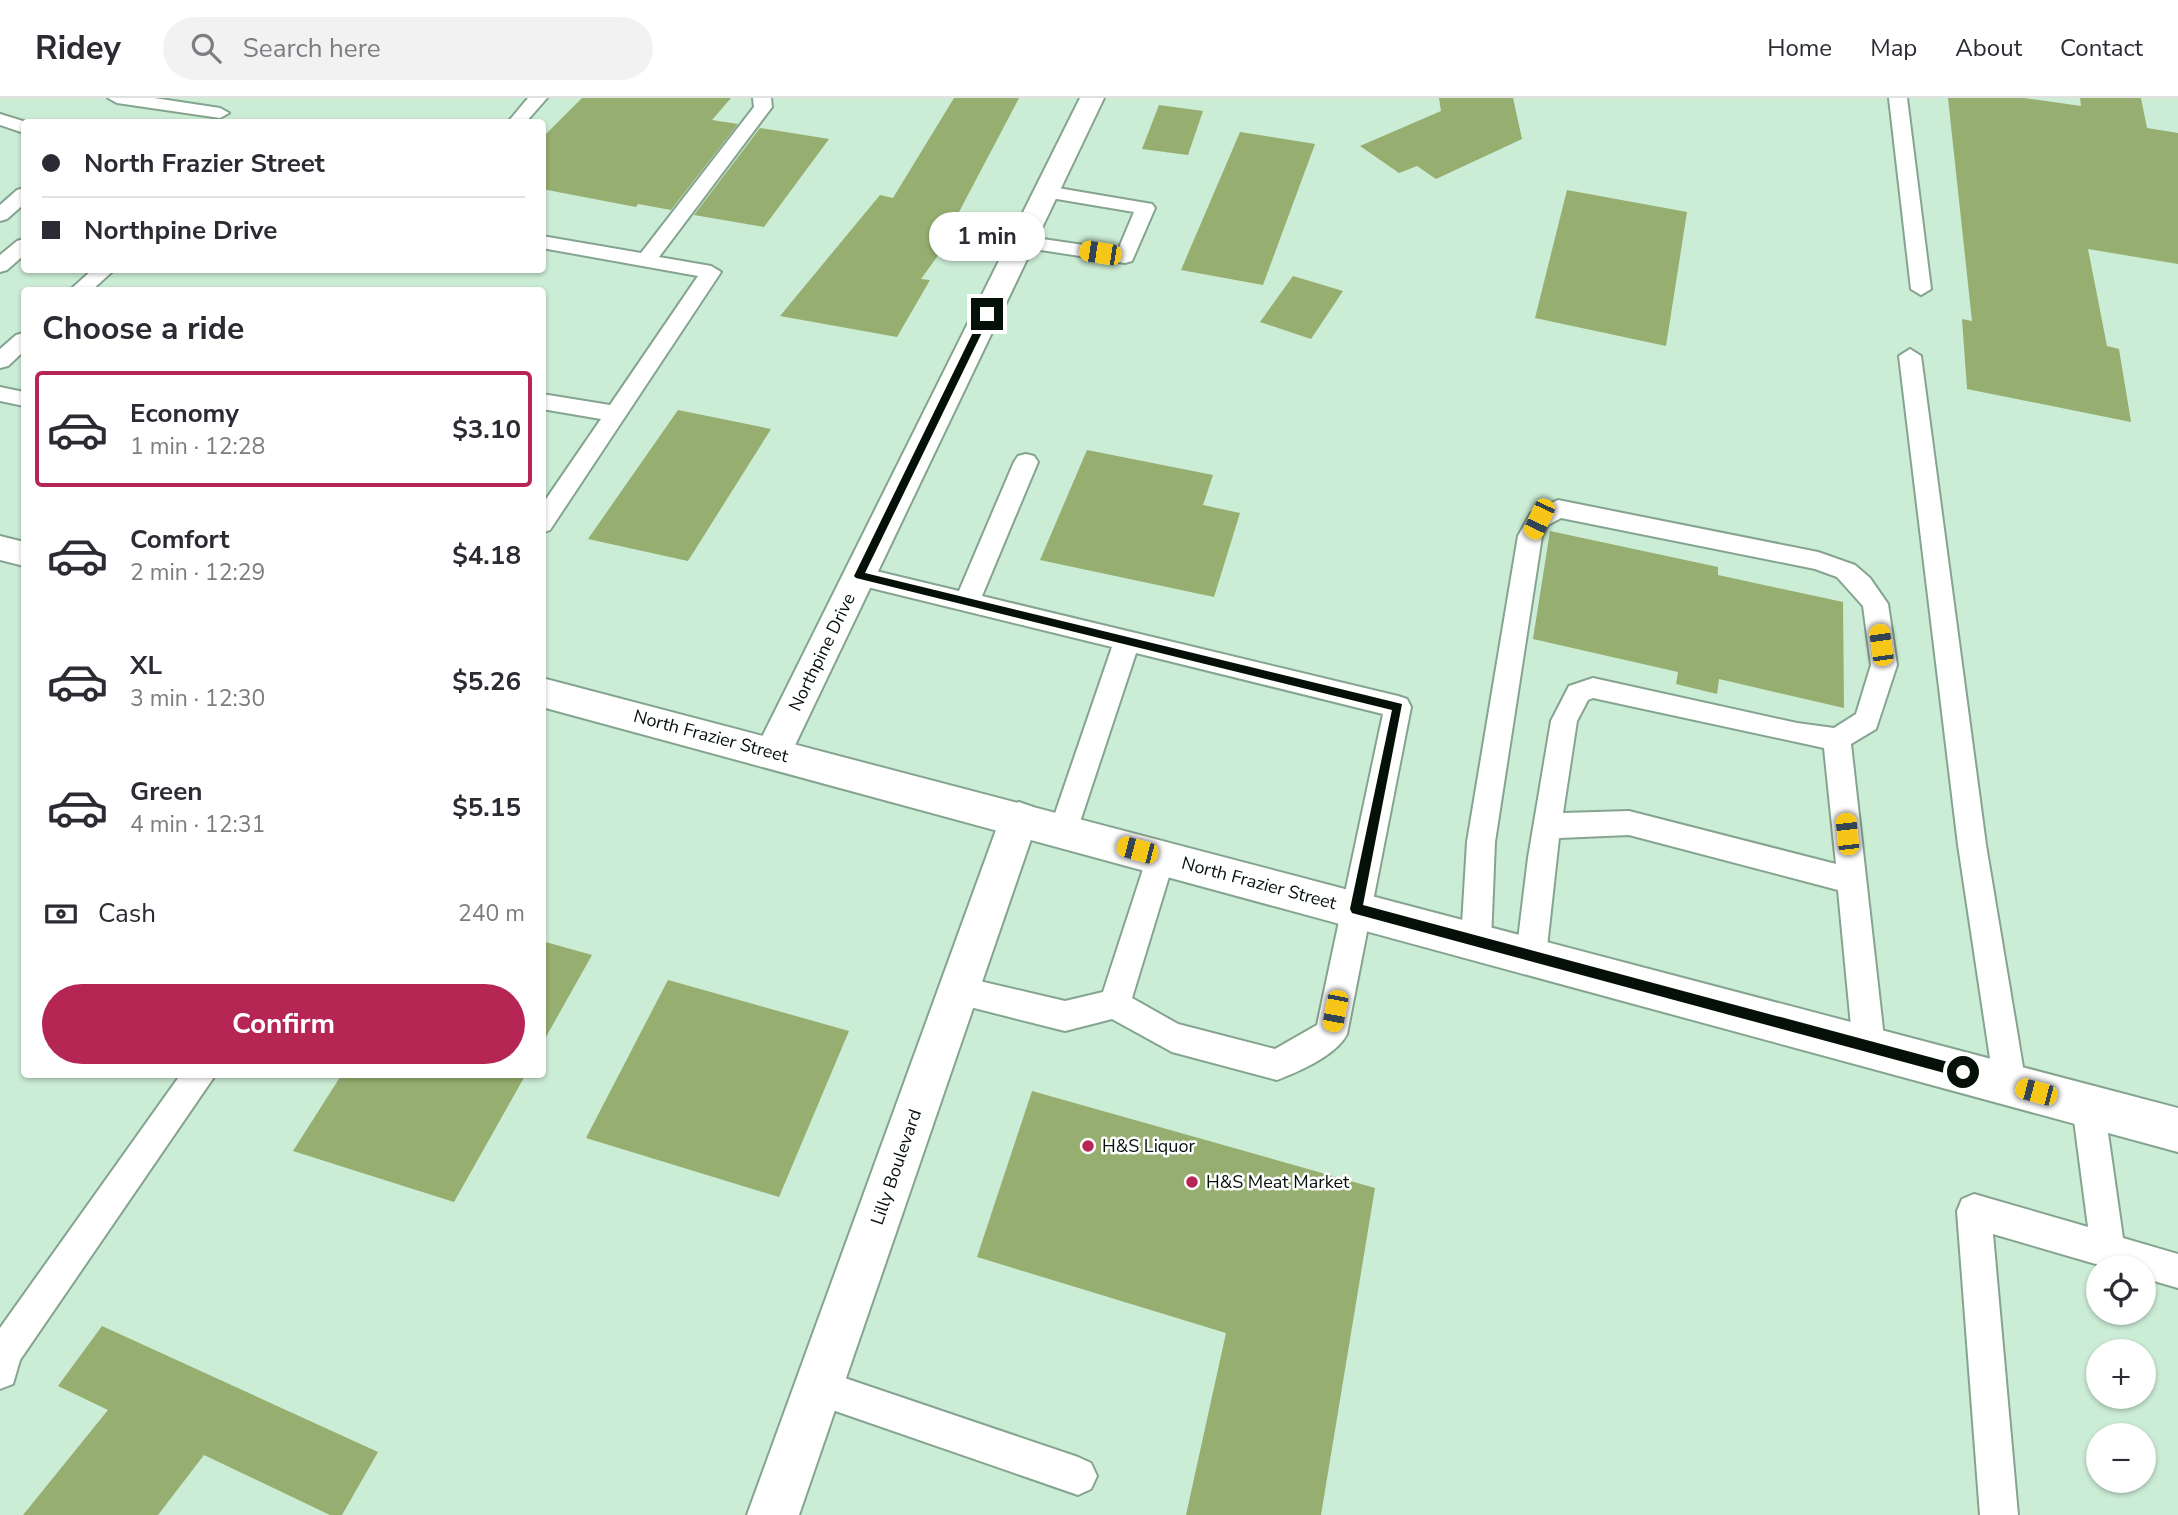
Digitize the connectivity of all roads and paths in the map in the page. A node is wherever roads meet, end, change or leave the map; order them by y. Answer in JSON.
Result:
{"nodes":[{"id":1,"x":117,"y":98,"type":"edge"},
{"id":2,"x":237,"y":98,"type":"edge"},
{"id":3,"x":538,"y":98,"type":"edge"},
{"id":4,"x":762,"y":98,"type":"edge"},
{"id":5,"x":1092,"y":98,"type":"edge"},
{"id":6,"x":1898,"y":98,"type":"edge"},
{"id":7,"x":214,"y":118,"type":"edge"},
{"id":8,"x":0,"y":119,"type":"edge"},
{"id":9,"x":520,"y":119,"type":"edge"},
{"id":10,"x":21,"y":127,"type":"edge"},
{"id":11,"x":1046,"y":192,"type":"junction"},
{"id":12,"x":21,"y":197,"type":"edge"},
{"id":13,"x":0,"y":215,"type":"edge"},
{"id":14,"x":1022,"y":242,"type":"junction"},
{"id":15,"x":546,"y":243,"type":"edge"},
{"id":16,"x":21,"y":248,"type":"edge"},
{"id":17,"x":646,"y":260,"type":"junction"},
{"id":18,"x":0,"y":265,"type":"edge"},
{"id":19,"x":100,"y":273,"type":"edge"},
{"id":20,"x":84,"y":287,"type":"edge"},
{"id":21,"x":1921,"y":289,"type":"dead end"},
{"id":22,"x":21,"y":343,"type":"edge"},
{"id":23,"x":1910,"y":356,"type":"dead end"},
{"id":24,"x":0,"y":361,"type":"edge"},
{"id":25,"x":0,"y":394,"type":"edge"},
{"id":26,"x":21,"y":398,"type":"edge"},
{"id":27,"x":546,"y":402,"type":"edge"},
{"id":28,"x":617,"y":414,"type":"junction"},
{"id":29,"x":1026,"y":462,"type":"dead end"},
{"id":30,"x":546,"y":518,"type":"edge"},
{"id":31,"x":0,"y":548,"type":"edge"},
{"id":32,"x":21,"y":553,"type":"edge"},
{"id":33,"x":859,"y":576,"type":"junction"},
{"id":34,"x":967,"y":602,"type":"junction"},
{"id":35,"x":1127,"y":641,"type":"junction"},
{"id":36,"x":546,"y":693,"type":"edge"},
{"id":37,"x":1837,"y":739,"type":"junction"},
{"id":38,"x":773,"y":752,"type":"junction"},
{"id":39,"x":1019,"y":819,"type":"junction"},
{"id":40,"x":1547,"y":826,"type":"junction"},
{"id":41,"x":1063,"y":831,"type":"junction"},
{"id":42,"x":1161,"y":857,"type":"junction"},
{"id":43,"x":1852,"y":881,"type":"junction"},
{"id":44,"x":1356,"y":909,"type":"junction"},
{"id":45,"x":1476,"y":941,"type":"junction"},
{"id":46,"x":1531,"y":957,"type":"junction"},
{"id":47,"x":958,"y":990,"type":"junction"},
{"id":48,"x":1115,"y":1003,"type":"junction"},
{"id":49,"x":1868,"y":1047,"type":"junction"},
{"id":50,"x":197,"y":1078,"type":"edge"},
{"id":51,"x":2010,"y":1085,"type":"junction"},
{"id":52,"x":2088,"y":1105,"type":"junction"},
{"id":53,"x":2178,"y":1130,"type":"edge"},
{"id":54,"x":2108,"y":1250,"type":"junction"},
{"id":55,"x":2178,"y":1271,"type":"edge"},
{"id":56,"x":0,"y":1371,"type":"edge"},
{"id":57,"x":818,"y":1387,"type":"junction"},
{"id":58,"x":1078,"y":1476,"type":"dead end"},
{"id":59,"x":773,"y":1515,"type":"edge"},
{"id":60,"x":1999,"y":1515,"type":"edge"}],
"edges":[{"from":1,"to":7,"type":"lane"},
{"from":2,"to":7,"type":"lane"},
{"from":3,"to":9,"type":"lane"},
{"from":4,"to":17,"type":"lane"},
{"from":5,"to":11,"type":"street","name":"Northpine Drive"},
{"from":6,"to":21,"type":"lane"},
{"from":8,"to":10,"type":"lane"},
{"from":11,"to":14,"type":"street","name":"Northpine Drive"},
{"from":11,"to":14,"type":"lane"},
{"from":12,"to":13,"type":"lane"},
{"from":14,"to":33,"type":"street","name":"Northpine Drive"},
{"from":15,"to":17,"type":"lane"},
{"from":16,"to":18,"type":"lane"},
{"from":17,"to":28,"type":"lane"},
{"from":19,"to":20,"type":"lane"},
{"from":22,"to":24,"type":"lane"},
{"from":23,"to":51,"type":"lane"},
{"from":25,"to":26,"type":"lane"},
{"from":27,"to":28,"type":"lane"},
{"from":28,"to":30,"type":"lane"},
{"from":29,"to":34,"type":"lane"},
{"from":31,"to":32,"type":"street"},
{"from":33,"to":34,"type":"lane"},
{"from":33,"to":38,"type":"street","name":"Northpine Drive"},
{"from":34,"to":35,"type":"lane"},
{"from":35,"to":41,"type":"lane"},
{"from":35,"to":44,"type":"lane"},
{"from":36,"to":38,"type":"street","name":"North Frazier Street"},
{"from":37,"to":40,"type":"lane"},
{"from":37,"to":43,"type":"lane"},
{"from":37,"to":45,"type":"lane"},
{"from":38,"to":39,"type":"street","name":"North Frazier Street"},
{"from":39,"to":41,"type":"street","name":"North Frazier Street"},
{"from":39,"to":47,"type":"street","name":"Lilly Boulevard"},
{"from":40,"to":43,"type":"lane"},
{"from":40,"to":46,"type":"lane"},
{"from":41,"to":42,"type":"street","name":"North Frazier Street"},
{"from":42,"to":44,"type":"street","name":"North Frazier Street"},
{"from":42,"to":48,"type":"lane"},
{"from":43,"to":49,"type":"lane"},
{"from":44,"to":45,"type":"street","name":"North Frazier Street"},
{"from":44,"to":48,"type":"lane"},
{"from":45,"to":46,"type":"street","name":"North Frazier Street"},
{"from":46,"to":49,"type":"street","name":"North Frazier Street"},
{"from":47,"to":48,"type":"lane"},
{"from":47,"to":57,"type":"street","name":"Lilly Boulevard"},
{"from":49,"to":51,"type":"street","name":"North Frazier Street"},
{"from":50,"to":56,"type":"lane"},
{"from":51,"to":52,"type":"street","name":"North Frazier Street"},
{"from":52,"to":53,"type":"street","name":"North Frazier Street"},
{"from":52,"to":54,"type":"lane"},
{"from":54,"to":55,"type":"lane"},
{"from":54,"to":60,"type":"lane"},
{"from":57,"to":58,"type":"lane"},
{"from":57,"to":59,"type":"street","name":"Lilly Boulevard"}]}
